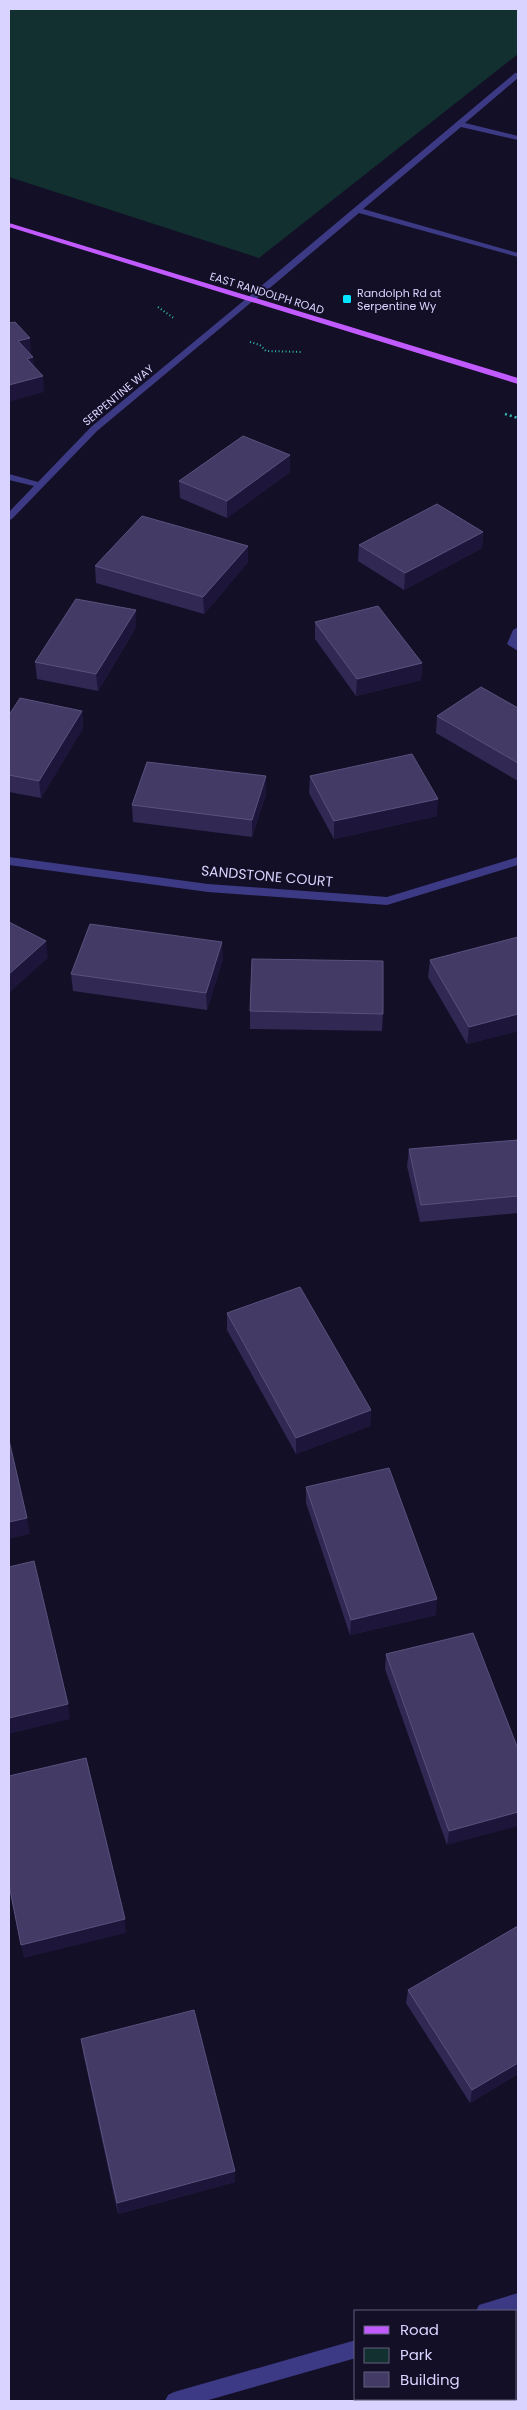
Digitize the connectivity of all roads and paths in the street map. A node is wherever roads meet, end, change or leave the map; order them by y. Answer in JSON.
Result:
{"nodes":[{"id":1,"x":518,"y":75,"type":"edge"},
{"id":2,"x":460,"y":124,"type":"junction"},
{"id":3,"x":518,"y":138,"type":"edge"},
{"id":4,"x":358,"y":210,"type":"junction"},
{"id":5,"x":9,"y":225,"type":"edge"},
{"id":6,"x":518,"y":255,"type":"edge"},
{"id":7,"x":250,"y":300,"type":"junction"},
{"id":8,"x":518,"y":381,"type":"edge"},
{"id":9,"x":9,"y":477,"type":"edge"},
{"id":10,"x":40,"y":486,"type":"junction"},
{"id":11,"x":9,"y":517,"type":"edge"},
{"id":12,"x":518,"y":630,"type":"edge"},
{"id":13,"x":518,"y":648,"type":"edge"},
{"id":14,"x":518,"y":861,"type":"edge"},
{"id":15,"x":9,"y":862,"type":"edge"},
{"id":16,"x":518,"y":2302,"type":"edge"},
{"id":17,"x":489,"y":2310,"type":"edge"},
{"id":18,"x":354,"y":2350,"type":"edge"},
{"id":19,"x":174,"y":2401,"type":"edge"}],
"edges":[{"from":1,"to":2,"type":"street","name":"SERPENTINE WAY"},
{"from":2,"to":3,"type":"street"},
{"from":2,"to":4,"type":"street","name":"SERPENTINE WAY"},
{"from":4,"to":6,"type":"street"},
{"from":4,"to":7,"type":"street","name":"SERPENTINE WAY"},
{"from":5,"to":7,"type":"main road","name":"EAST RANDOLPH ROAD"},
{"from":7,"to":8,"type":"main road","name":"EAST RANDOLPH ROAD"},
{"from":7,"to":10,"type":"street","name":"SERPENTINE WAY"},
{"from":9,"to":10,"type":"street"},
{"from":10,"to":11,"type":"street","name":"SERPENTINE WAY"},
{"from":12,"to":13,"type":"street"},
{"from":14,"to":15,"type":"street","name":"SANDSTONE COURT"},
{"from":16,"to":17,"type":"street"},
{"from":18,"to":19,"type":"street"}]}
